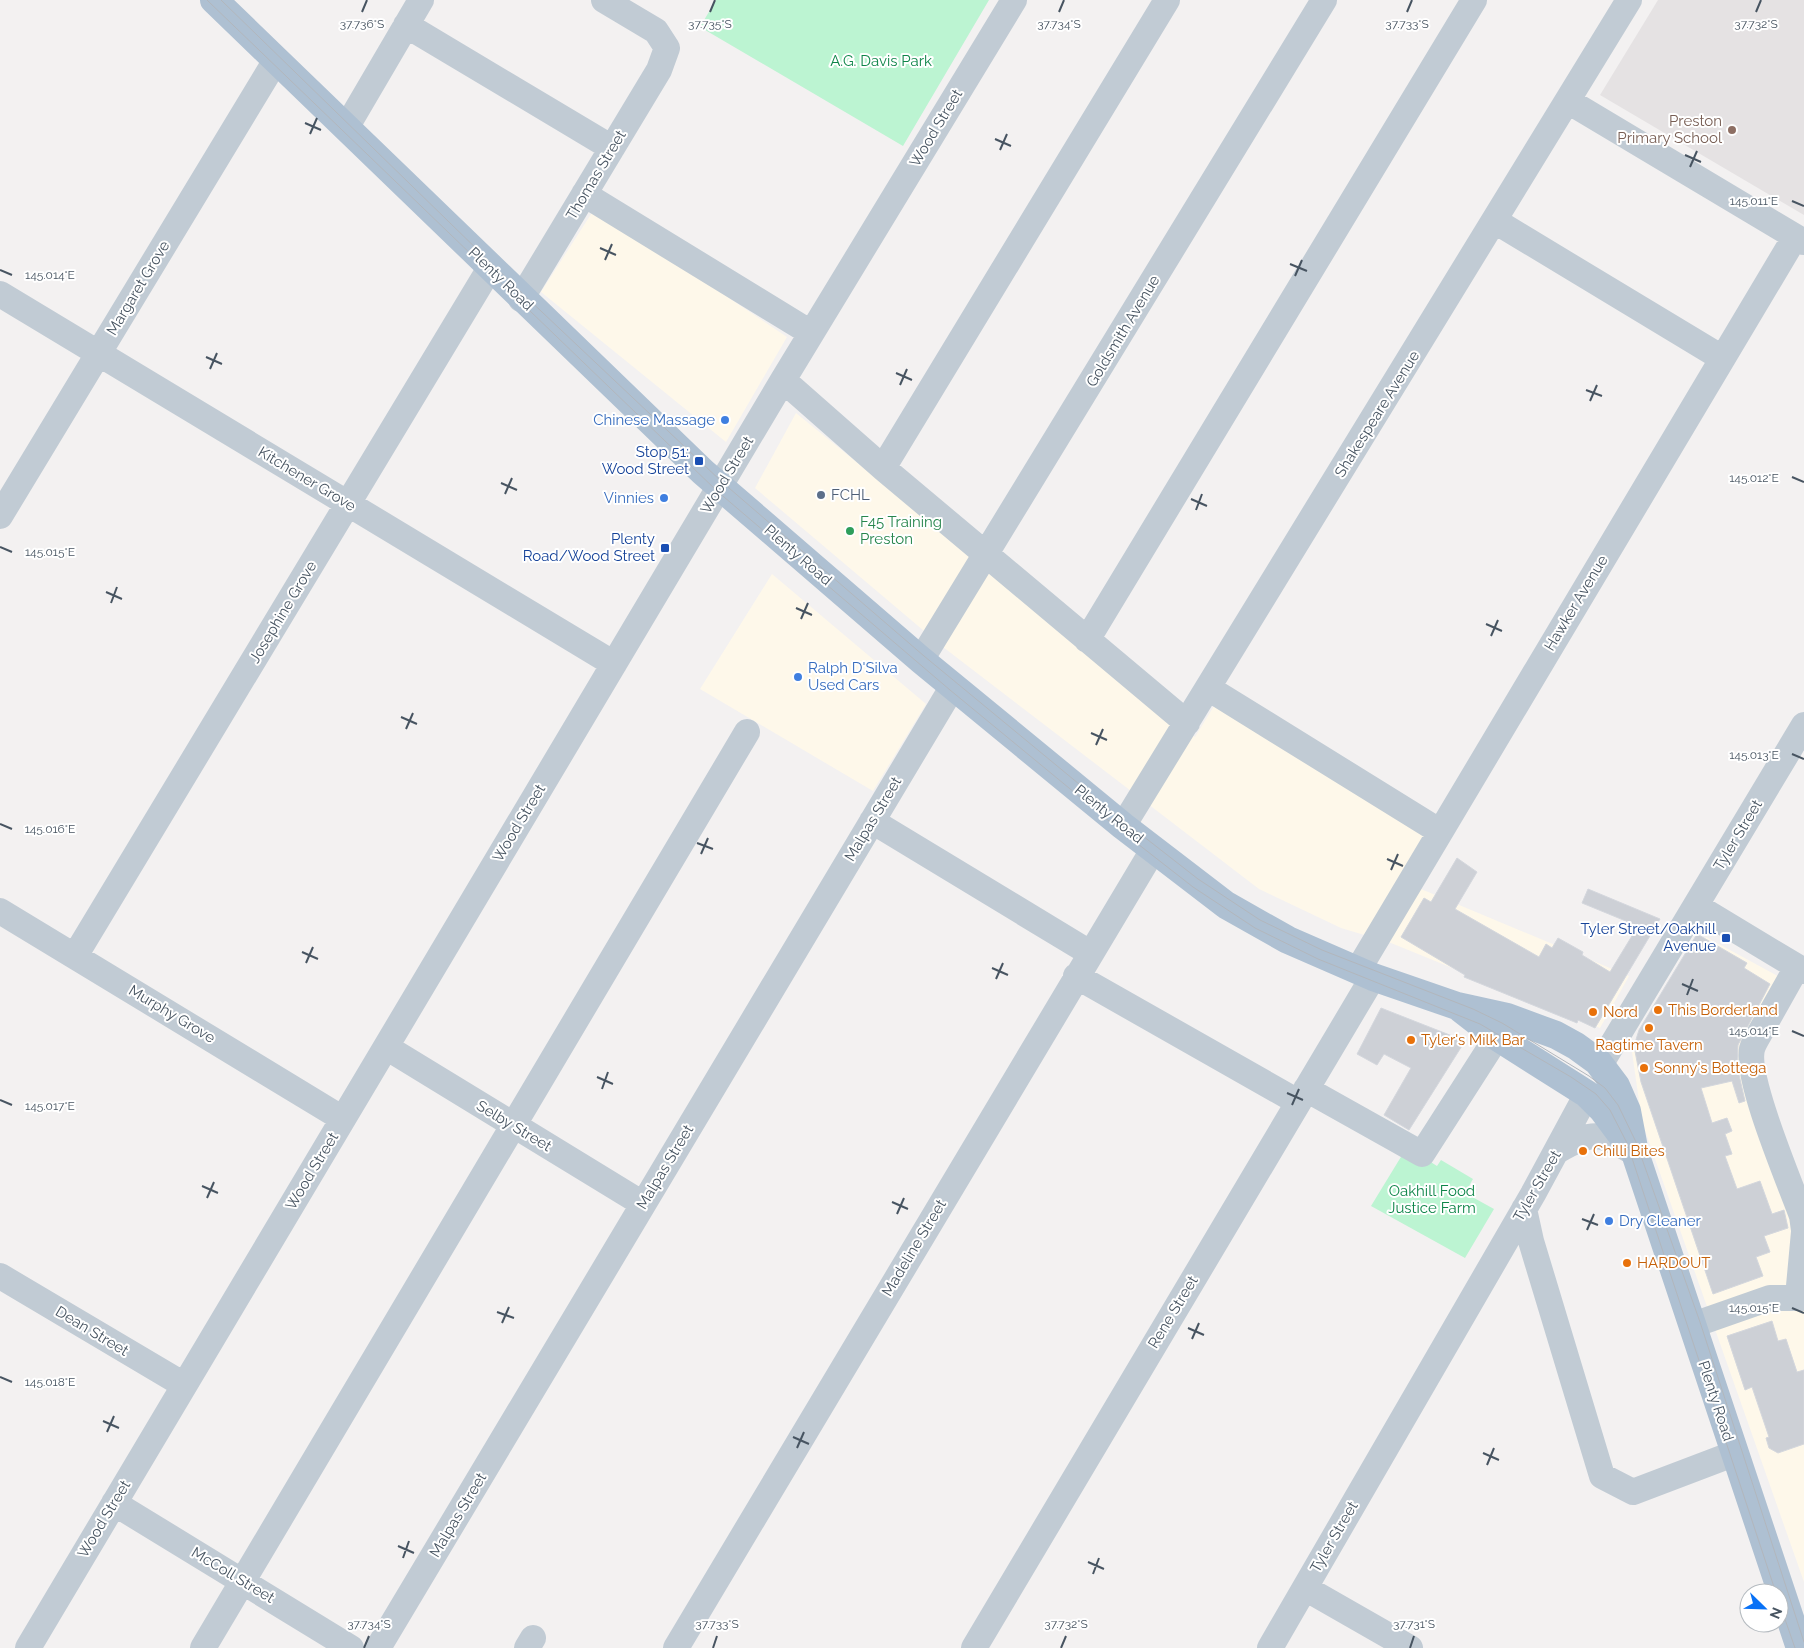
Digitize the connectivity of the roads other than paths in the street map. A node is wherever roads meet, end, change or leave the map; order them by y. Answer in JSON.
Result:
{"nodes":[{"id":1,"x":214,"y":0,"type":"edge"},
{"id":2,"x":421,"y":0,"type":"edge"},
{"id":3,"x":604,"y":0,"type":"edge"},
{"id":4,"x":1014,"y":0,"type":"edge"},
{"id":5,"x":1167,"y":0,"type":"edge"},
{"id":6,"x":1324,"y":0,"type":"edge"},
{"id":7,"x":1474,"y":0,"type":"edge"},
{"id":8,"x":1629,"y":0,"type":"edge"},
{"id":9,"x":406,"y":25,"type":"junction"},
{"id":10,"x":276,"y":60,"type":"junction"},
{"id":11,"x":1568,"y":101,"type":"junction"},
{"id":12,"x":346,"y":128,"type":"junction"},
{"id":13,"x":612,"y":148,"type":"junction"},
{"id":14,"x":584,"y":194,"type":"junction"},
{"id":15,"x":1496,"y":221,"type":"junction"},
{"id":16,"x":1799,"y":240,"type":"edge"},
{"id":17,"x":490,"y":268,"type":"junction"},
{"id":18,"x":0,"y":294,"type":"edge"},
{"id":19,"x":521,"y":299,"type":"junction"},
{"id":20,"x":811,"y":333,"type":"junction"},
{"id":21,"x":98,"y":354,"type":"junction"},
{"id":22,"x":1722,"y":358,"type":"junction"},
{"id":23,"x":783,"y":380,"type":"junction"},
{"id":24,"x":883,"y":468,"type":"junction"},
{"id":25,"x":719,"y":487,"type":"junction"},
{"id":26,"x":347,"y":504,"type":"junction"},
{"id":27,"x":0,"y":516,"type":"edge"},
{"id":28,"x":988,"y":554,"type":"junction"},
{"id":29,"x":1087,"y":640,"type":"junction"},
{"id":30,"x":921,"y":660,"type":"junction"},
{"id":31,"x":614,"y":664,"type":"junction"},
{"id":32,"x":953,"y":686,"type":"junction"},
{"id":33,"x":1208,"y":688,"type":"junction"},
{"id":34,"x":1187,"y":723,"type":"junction"},
{"id":35,"x":1804,"y":726,"type":"edge"},
{"id":36,"x":747,"y":732,"type":"dead end"},
{"id":37,"x":872,"y":821,"type":"junction"},
{"id":38,"x":1123,"y":826,"type":"junction"},
{"id":39,"x":1439,"y":831,"type":"junction"},
{"id":40,"x":1153,"y":850,"type":"junction"},
{"id":41,"x":1696,"y":906,"type":"junction"},
{"id":42,"x":0,"y":910,"type":"edge"},
{"id":43,"x":1090,"y":954,"type":"junction"},
{"id":44,"x":75,"y":956,"type":"junction"},
{"id":45,"x":1801,"y":969,"type":"edge"},
{"id":46,"x":1366,"y":974,"type":"junction"},
{"id":47,"x":1076,"y":976,"type":"junction"},
{"id":48,"x":1457,"y":1006,"type":"junction"},
{"id":49,"x":1497,"y":1037,"type":"junction"},
{"id":50,"x":386,"y":1047,"type":"junction"},
{"id":51,"x":1600,"y":1065,"type":"junction"},
{"id":52,"x":1587,"y":1094,"type":"junction"},
{"id":53,"x":1302,"y":1095,"type":"junction"},
{"id":54,"x":343,"y":1119,"type":"junction"},
{"id":55,"x":513,"y":1125,"type":"junction"},
{"id":56,"x":1557,"y":1151,"type":"junction"},
{"id":57,"x":1635,"y":1153,"type":"junction"},
{"id":58,"x":643,"y":1204,"type":"junction"},
{"id":59,"x":1524,"y":1209,"type":"junction"},
{"id":60,"x":1804,"y":1231,"type":"edge"},
{"id":61,"x":0,"y":1276,"type":"edge"},
{"id":62,"x":1801,"y":1297,"type":"edge"},
{"id":63,"x":1692,"y":1324,"type":"junction"},
{"id":64,"x":184,"y":1386,"type":"junction"},
{"id":65,"x":1733,"y":1454,"type":"junction"},
{"id":66,"x":114,"y":1503,"type":"junction"},
{"id":67,"x":243,"y":1582,"type":"junction"},
{"id":68,"x":1305,"y":1588,"type":"junction"},
{"id":69,"x":28,"y":1648,"type":"edge"},
{"id":70,"x":203,"y":1648,"type":"edge"},
{"id":71,"x":351,"y":1648,"type":"edge"},
{"id":72,"x":378,"y":1648,"type":"edge"},
{"id":73,"x":676,"y":1648,"type":"edge"},
{"id":74,"x":974,"y":1648,"type":"edge"},
{"id":75,"x":1270,"y":1648,"type":"edge"},
{"id":76,"x":1410,"y":1648,"type":"edge"},
{"id":77,"x":1800,"y":1648,"type":"edge"}],
"edges":[{"from":1,"to":10,"type":"main road","name":"Plenty Road"},
{"from":2,"to":9,"type":"street"},
{"from":3,"to":13,"type":"street","name":"Thomas Street"},
{"from":4,"to":20,"type":"street","name":"Wood Street"},
{"from":5,"to":24,"type":"street"},
{"from":6,"to":28,"type":"street","name":"Goldsmith Avenue"},
{"from":7,"to":29,"type":"street"},
{"from":8,"to":11,"type":"street","name":"Shakespeare Avenue"},
{"from":9,"to":12,"type":"street"},
{"from":9,"to":13,"type":"street"},
{"from":10,"to":12,"type":"main road","name":"Plenty Road"},
{"from":10,"to":21,"type":"street","name":"Margaret Grove"},
{"from":11,"to":15,"type":"street","name":"Shakespeare Avenue"},
{"from":11,"to":16,"type":"street"},
{"from":12,"to":17,"type":"main road","name":"Plenty Road"},
{"from":13,"to":14,"type":"street","name":"Thomas Street"},
{"from":14,"to":19,"type":"street","name":"Thomas Street"},
{"from":14,"to":20,"type":"street"},
{"from":15,"to":22,"type":"street"},
{"from":15,"to":33,"type":"street","name":"Shakespeare Avenue"},
{"from":16,"to":22,"type":"street","name":"Hawker Avenue"},
{"from":17,"to":19,"type":"main road","name":"Plenty Road"},
{"from":17,"to":26,"type":"street","name":"Josephine Grove"},
{"from":18,"to":21,"type":"street","name":"Kitchener Grove"},
{"from":19,"to":25,"type":"main road","name":"Plenty Road"},
{"from":20,"to":23,"type":"street","name":"Wood Street"},
{"from":21,"to":26,"type":"street","name":"Kitchener Grove"},
{"from":21,"to":27,"type":"street","name":"Margaret Grove"},
{"from":22,"to":39,"type":"street","name":"Hawker Avenue"},
{"from":23,"to":24,"type":"street"},
{"from":23,"to":25,"type":"street","name":"Wood Street"},
{"from":24,"to":28,"type":"street"},
{"from":25,"to":30,"type":"main road","name":"Plenty Road"},
{"from":25,"to":31,"type":"street","name":"Wood Street"},
{"from":26,"to":31,"type":"street","name":"Kitchener Grove"},
{"from":26,"to":44,"type":"street","name":"Josephine Grove"},
{"from":28,"to":29,"type":"street"},
{"from":28,"to":30,"type":"street","name":"Goldsmith Avenue"},
{"from":29,"to":34,"type":"street"},
{"from":30,"to":32,"type":"main road","name":"Plenty Road"},
{"from":31,"to":50,"type":"street","name":"Wood Street"},
{"from":32,"to":37,"type":"street","name":"Malpas Street"},
{"from":32,"to":38,"type":"main road","name":"Plenty Road"},
{"from":33,"to":34,"type":"street","name":"Shakespeare Avenue"},
{"from":33,"to":39,"type":"street"},
{"from":34,"to":38,"type":"street","name":"Shakespeare Avenue"},
{"from":35,"to":41,"type":"street","name":"Tyler Street"},
{"from":36,"to":55,"type":"street"},
{"from":37,"to":43,"type":"street"},
{"from":37,"to":58,"type":"street","name":"Malpas Street"},
{"from":38,"to":40,"type":"main road","name":"Plenty Road"},
{"from":39,"to":46,"type":"street","name":"Hawker Avenue"},
{"from":40,"to":43,"type":"street","name":"Madeline Street"},
{"from":40,"to":46,"type":"main road","name":"Plenty Road"},
{"from":41,"to":45,"type":"street"},
{"from":41,"to":51,"type":"street","name":"Tyler Street"},
{"from":42,"to":44,"type":"street","name":"Murphy Grove"},
{"from":43,"to":47,"type":"street","name":"Madeline Street"},
{"from":44,"to":54,"type":"street","name":"Murphy Grove"},
{"from":45,"to":60,"type":"street"},
{"from":46,"to":48,"type":"main road","name":"Plenty Road"},
{"from":46,"to":53,"type":"street","name":"Rene Street"},
{"from":47,"to":53,"type":"street"},
{"from":47,"to":73,"type":"street","name":"Madeline Street"},
{"from":48,"to":49,"type":"main road","name":"Plenty Road"},
{"from":48,"to":51,"type":"main road","name":"Plenty Road"},
{"from":49,"to":52,"type":"main road","name":"Plenty Road"},
{"from":49,"to":53,"type":"street"},
{"from":50,"to":54,"type":"street","name":"Wood Street"},
{"from":50,"to":55,"type":"street","name":"Selby Street"},
{"from":51,"to":52,"type":"main road","name":"Tyler Street"},
{"from":51,"to":57,"type":"main road","name":"Plenty Road"},
{"from":52,"to":56,"type":"street","name":"Tyler Street"},
{"from":52,"to":57,"type":"main road","name":"Plenty Road"},
{"from":53,"to":74,"type":"street","name":"Rene Street"},
{"from":54,"to":64,"type":"street","name":"Wood Street"},
{"from":55,"to":58,"type":"street","name":"Selby Street"},
{"from":55,"to":67,"type":"street"},
{"from":56,"to":57,"type":"street"},
{"from":56,"to":59,"type":"street","name":"Tyler Street"},
{"from":57,"to":63,"type":"main road","name":"Plenty Road"},
{"from":58,"to":72,"type":"street","name":"Malpas Street"},
{"from":59,"to":65,"type":"street"},
{"from":59,"to":68,"type":"street","name":"Tyler Street"},
{"from":60,"to":62,"type":"street"},
{"from":61,"to":64,"type":"street","name":"Dean Street"},
{"from":62,"to":63,"type":"street"},
{"from":63,"to":65,"type":"main road","name":"Plenty Road"},
{"from":64,"to":66,"type":"street","name":"Wood Street"},
{"from":65,"to":77,"type":"main road","name":"Plenty Road"},
{"from":66,"to":67,"type":"street","name":"McColl Street"},
{"from":66,"to":69,"type":"street","name":"Wood Street"},
{"from":67,"to":70,"type":"street"},
{"from":67,"to":71,"type":"street","name":"McColl Street"},
{"from":68,"to":75,"type":"street","name":"Tyler Street"},
{"from":68,"to":76,"type":"street"}]}
